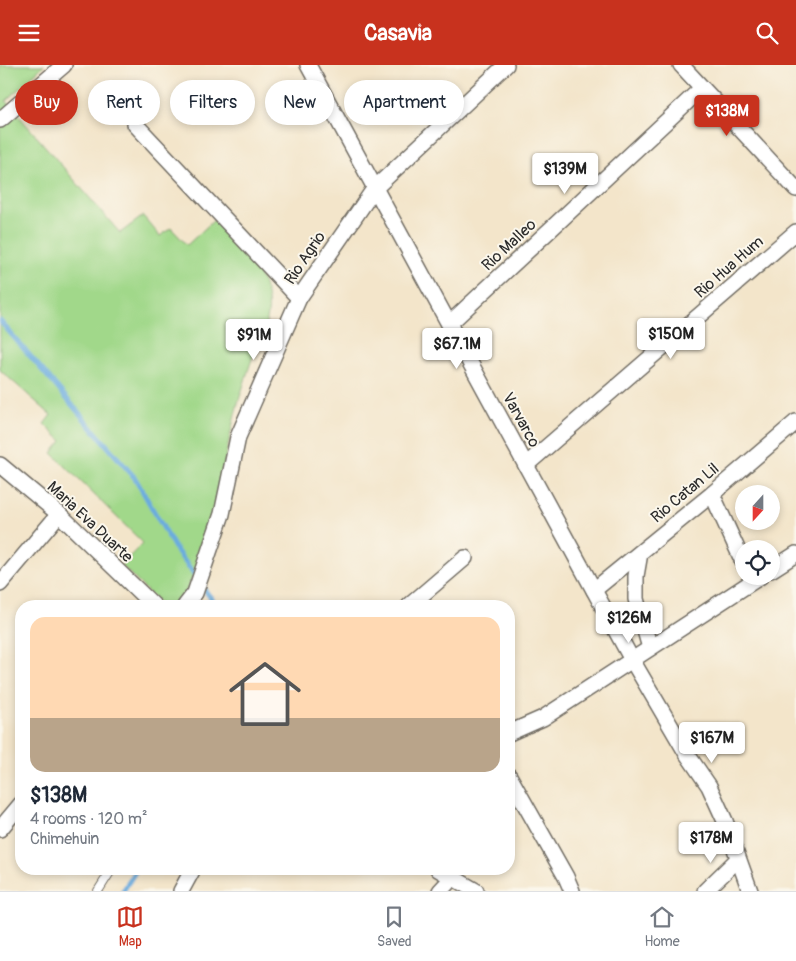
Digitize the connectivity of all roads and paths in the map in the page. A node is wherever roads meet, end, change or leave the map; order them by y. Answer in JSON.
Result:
{"nodes":[{"id":1,"x":64,"y":65,"type":"edge"},
{"id":2,"x":308,"y":65,"type":"edge"},
{"id":3,"x":506,"y":65,"type":"edge"},
{"id":4,"x":682,"y":65,"type":"edge"},
{"id":5,"x":702,"y":88,"type":"junction"},
{"id":6,"x":0,"y":120,"type":"edge"},
{"id":7,"x":136,"y":125,"type":"edge"},
{"id":8,"x":374,"y":189,"type":"junction"},
{"id":9,"x":796,"y":189,"type":"edge"},
{"id":10,"x":796,"y":232,"type":"edge"},
{"id":11,"x":298,"y":297,"type":"junction"},
{"id":12,"x":449,"y":324,"type":"junction"},
{"id":13,"x":796,"y":422,"type":"edge"},
{"id":14,"x":0,"y":465,"type":"edge"},
{"id":15,"x":526,"y":465,"type":"junction"},
{"id":16,"x":712,"y":494,"type":"junction"},
{"id":17,"x":59,"y":513,"type":"junction"},
{"id":18,"x":735,"y":544,"type":"edge"},
{"id":19,"x":640,"y":553,"type":"junction"},
{"id":20,"x":796,"y":554,"type":"edge"},
{"id":21,"x":465,"y":558,"type":"dead end"},
{"id":22,"x":780,"y":564,"type":"edge"},
{"id":23,"x":0,"y":584,"type":"edge"},
{"id":24,"x":744,"y":585,"type":"edge"},
{"id":25,"x":594,"y":590,"type":"junction"},
{"id":26,"x":148,"y":600,"type":"edge"},
{"id":27,"x":190,"y":600,"type":"edge"},
{"id":28,"x":416,"y":600,"type":"edge"},
{"id":29,"x":650,"y":648,"type":"junction"},
{"id":30,"x":632,"y":660,"type":"junction"},
{"id":31,"x":515,"y":730,"type":"edge"},
{"id":32,"x":515,"y":787,"type":"edge"},
{"id":33,"x":15,"y":811,"type":"edge"},
{"id":34,"x":0,"y":829,"type":"edge"},
{"id":35,"x":738,"y":859,"type":"junction"},
{"id":36,"x":108,"y":875,"type":"edge"},
{"id":37,"x":190,"y":875,"type":"edge"},
{"id":38,"x":449,"y":875,"type":"edge"},
{"id":39,"x":453,"y":877,"type":"junction"},
{"id":40,"x":98,"y":891,"type":"edge"},
{"id":41,"x":181,"y":891,"type":"edge"},
{"id":42,"x":440,"y":891,"type":"edge"},
{"id":43,"x":476,"y":891,"type":"edge"},
{"id":44,"x":572,"y":891,"type":"edge"},
{"id":45,"x":705,"y":891,"type":"edge"},
{"id":46,"x":750,"y":891,"type":"edge"}],
"edges":[{"from":1,"to":6,"type":"street"},
{"from":2,"to":8,"type":"street","name":"Varvarco"},
{"from":3,"to":8,"type":"street","name":"Rio Agrio"},
{"from":4,"to":5,"type":"street"},
{"from":5,"to":9,"type":"street"},
{"from":5,"to":12,"type":"street","name":"Rio Malleo"},
{"from":7,"to":11,"type":"street"},
{"from":8,"to":11,"type":"street","name":"Rio Agrio"},
{"from":8,"to":12,"type":"street","name":"Varvarco"},
{"from":10,"to":15,"type":"street","name":"Rio Hua Hum"},
{"from":11,"to":27,"type":"street","name":"Rio Agrio"},
{"from":12,"to":15,"type":"street","name":"Varvarco"},
{"from":13,"to":16,"type":"street","name":"Rio Catan Lil"},
{"from":14,"to":17,"type":"street","name":"Maria Eva Duarte"},
{"from":15,"to":25,"type":"street","name":"Varvarco"},
{"from":16,"to":18,"type":"street"},
{"from":16,"to":19,"type":"street","name":"Rio Catan Lil"},
{"from":17,"to":23,"type":"street"},
{"from":17,"to":26,"type":"street","name":"Maria Eva Duarte"},
{"from":19,"to":25,"type":"street","name":"Rio Catan Lil"},
{"from":19,"to":29,"type":"street"},
{"from":20,"to":22,"type":"street"},
{"from":21,"to":28,"type":"street"},
{"from":24,"to":29,"type":"street"},
{"from":25,"to":30,"type":"street","name":"Varvarco"},
{"from":29,"to":30,"type":"street"},
{"from":30,"to":31,"type":"street"},
{"from":30,"to":35,"type":"street","name":"Varvarco"},
{"from":32,"to":44,"type":"street"},
{"from":33,"to":34,"type":"street"},
{"from":35,"to":45,"type":"street"},
{"from":35,"to":46,"type":"street","name":"Varvarco"},
{"from":36,"to":40,"type":"lane"},
{"from":37,"to":41,"type":"street"},
{"from":38,"to":39,"type":"street"},
{"from":39,"to":42,"type":"street"},
{"from":39,"to":43,"type":"street"}]}
